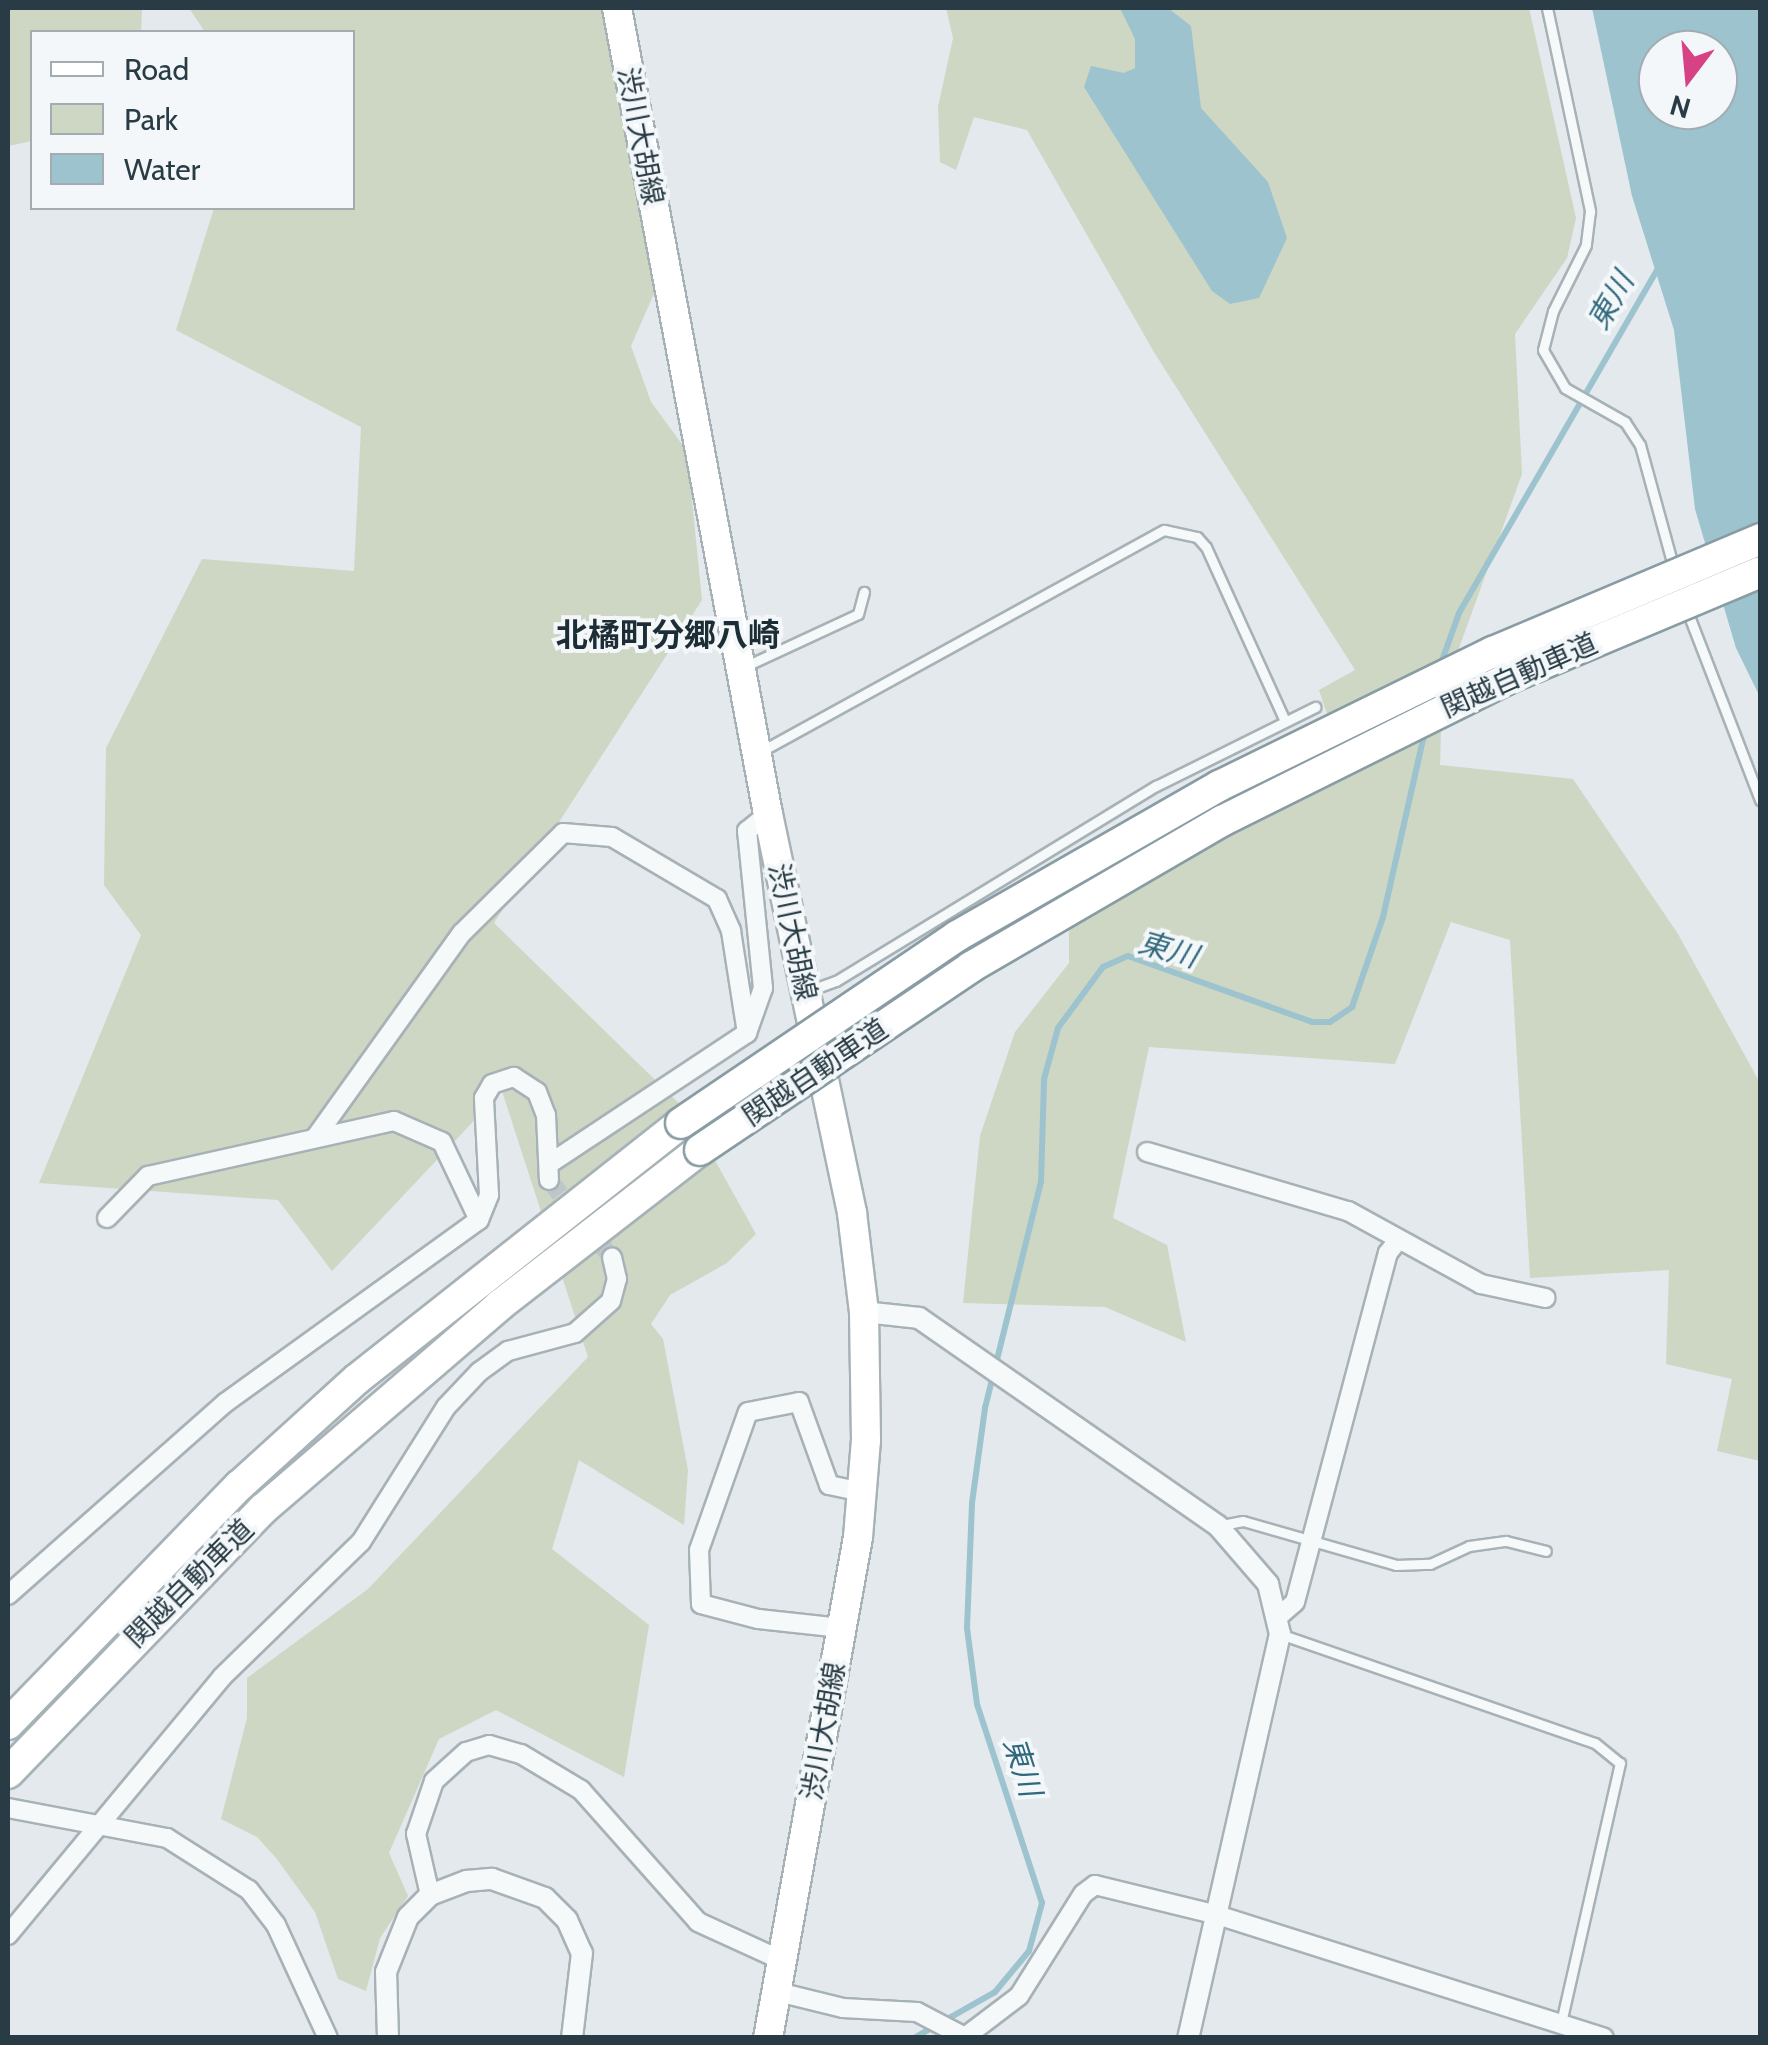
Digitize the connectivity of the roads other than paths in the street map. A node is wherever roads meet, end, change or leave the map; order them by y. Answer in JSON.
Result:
{"nodes":[{"id":1,"x":618,"y":8,"type":"edge"},
{"id":2,"x":1547,"y":8,"type":"edge"},
{"id":3,"x":1760,"y":539,"type":"edge"},
{"id":4,"x":1760,"y":572,"type":"edge"},
{"id":5,"x":864,"y":592,"type":"dead end"},
{"id":6,"x":742,"y":667,"type":"junction"},
{"id":7,"x":1315,"y":707,"type":"dead end"},
{"id":8,"x":1285,"y":721,"type":"junction"},
{"id":9,"x":767,"y":748,"type":"dead end"},
{"id":10,"x":1760,"y":800,"type":"edge"},
{"id":11,"x":768,"y":814,"type":"junction"},
{"id":12,"x":806,"y":992,"type":"junction"},
{"id":13,"x":748,"y":1032,"type":"junction"},
{"id":14,"x":316,"y":1138,"type":"junction"},
{"id":15,"x":1147,"y":1152,"type":"dead end"},
{"id":16,"x":107,"y":1218,"type":"dead end"},
{"id":17,"x":479,"y":1220,"type":"junction"},
{"id":18,"x":1398,"y":1240,"type":"junction"},
{"id":19,"x":612,"y":1258,"type":"dead end"},
{"id":20,"x":1546,"y":1298,"type":"dead end"},
{"id":21,"x":864,"y":1312,"type":"junction"},
{"id":22,"x":864,"y":1492,"type":"junction"},
{"id":23,"x":1218,"y":1526,"type":"junction"},
{"id":24,"x":1312,"y":1537,"type":"junction"},
{"id":25,"x":1546,"y":1551,"type":"dead end"},
{"id":26,"x":8,"y":1594,"type":"edge"},
{"id":27,"x":1279,"y":1625,"type":"junction"},
{"id":28,"x":841,"y":1628,"type":"junction"},
{"id":29,"x":8,"y":1724,"type":"edge"},
{"id":30,"x":8,"y":1772,"type":"edge"},
{"id":31,"x":8,"y":1808,"type":"edge"},
{"id":32,"x":84,"y":1827,"type":"junction"},
{"id":33,"x":430,"y":1896,"type":"junction"},
{"id":34,"x":1214,"y":1914,"type":"junction"},
{"id":35,"x":8,"y":1935,"type":"edge"},
{"id":36,"x":783,"y":1961,"type":"junction"},
{"id":37,"x":778,"y":1992,"type":"junction"},
{"id":38,"x":1561,"y":2022,"type":"junction"},
{"id":39,"x":960,"y":2036,"type":"edge"},
{"id":40,"x":328,"y":2038,"type":"edge"},
{"id":41,"x":388,"y":2038,"type":"edge"},
{"id":42,"x":572,"y":2038,"type":"edge"},
{"id":43,"x":768,"y":2038,"type":"edge"},
{"id":44,"x":1188,"y":2038,"type":"edge"},
{"id":45,"x":1604,"y":2038,"type":"edge"}],
"edges":[{"from":1,"to":6,"type":"main road","name":"渋川大胡線"},
{"from":2,"to":10,"type":"lane"},
{"from":3,"to":29,"type":"highway","name":"関越自動車道","bridge":true},
{"from":4,"to":30,"type":"highway","name":"関越自動車道","bridge":true},
{"from":5,"to":6,"type":"lane"},
{"from":6,"to":11,"type":"main road","name":"渋川大胡線"},
{"from":7,"to":8,"type":"lane"},
{"from":8,"to":9,"type":"lane"},
{"from":8,"to":12,"type":"lane"},
{"from":11,"to":12,"type":"main road","name":"渋川大胡線"},
{"from":11,"to":13,"type":"street"},
{"from":12,"to":21,"type":"main road","name":"渋川大胡線"},
{"from":13,"to":14,"type":"street"},
{"from":13,"to":17,"type":"street"},
{"from":14,"to":16,"type":"street"},
{"from":14,"to":17,"type":"street"},
{"from":15,"to":18,"type":"street"},
{"from":17,"to":26,"type":"street"},
{"from":18,"to":20,"type":"street"},
{"from":18,"to":24,"type":"street"},
{"from":19,"to":32,"type":"street"},
{"from":21,"to":22,"type":"main road","name":"渋川大胡線"},
{"from":21,"to":23,"type":"street"},
{"from":22,"to":28,"type":"main road","name":"渋川大胡線"},
{"from":22,"to":28,"type":"street"},
{"from":23,"to":24,"type":"lane"},
{"from":23,"to":27,"type":"street"},
{"from":24,"to":25,"type":"lane"},
{"from":24,"to":27,"type":"street"},
{"from":27,"to":34,"type":"street"},
{"from":27,"to":38,"type":"lane"},
{"from":28,"to":36,"type":"main road","name":"渋川大胡線"},
{"from":31,"to":32,"type":"street"},
{"from":32,"to":35,"type":"street"},
{"from":32,"to":40,"type":"street"},
{"from":33,"to":36,"type":"street"},
{"from":33,"to":41,"type":"street"},
{"from":33,"to":42,"type":"street"},
{"from":34,"to":38,"type":"street"},
{"from":34,"to":39,"type":"street"},
{"from":34,"to":44,"type":"street"},
{"from":36,"to":37,"type":"main road","name":"渋川大胡線"},
{"from":37,"to":39,"type":"street"},
{"from":37,"to":43,"type":"main road","name":"渋川大胡線"},
{"from":38,"to":45,"type":"street"}]}
